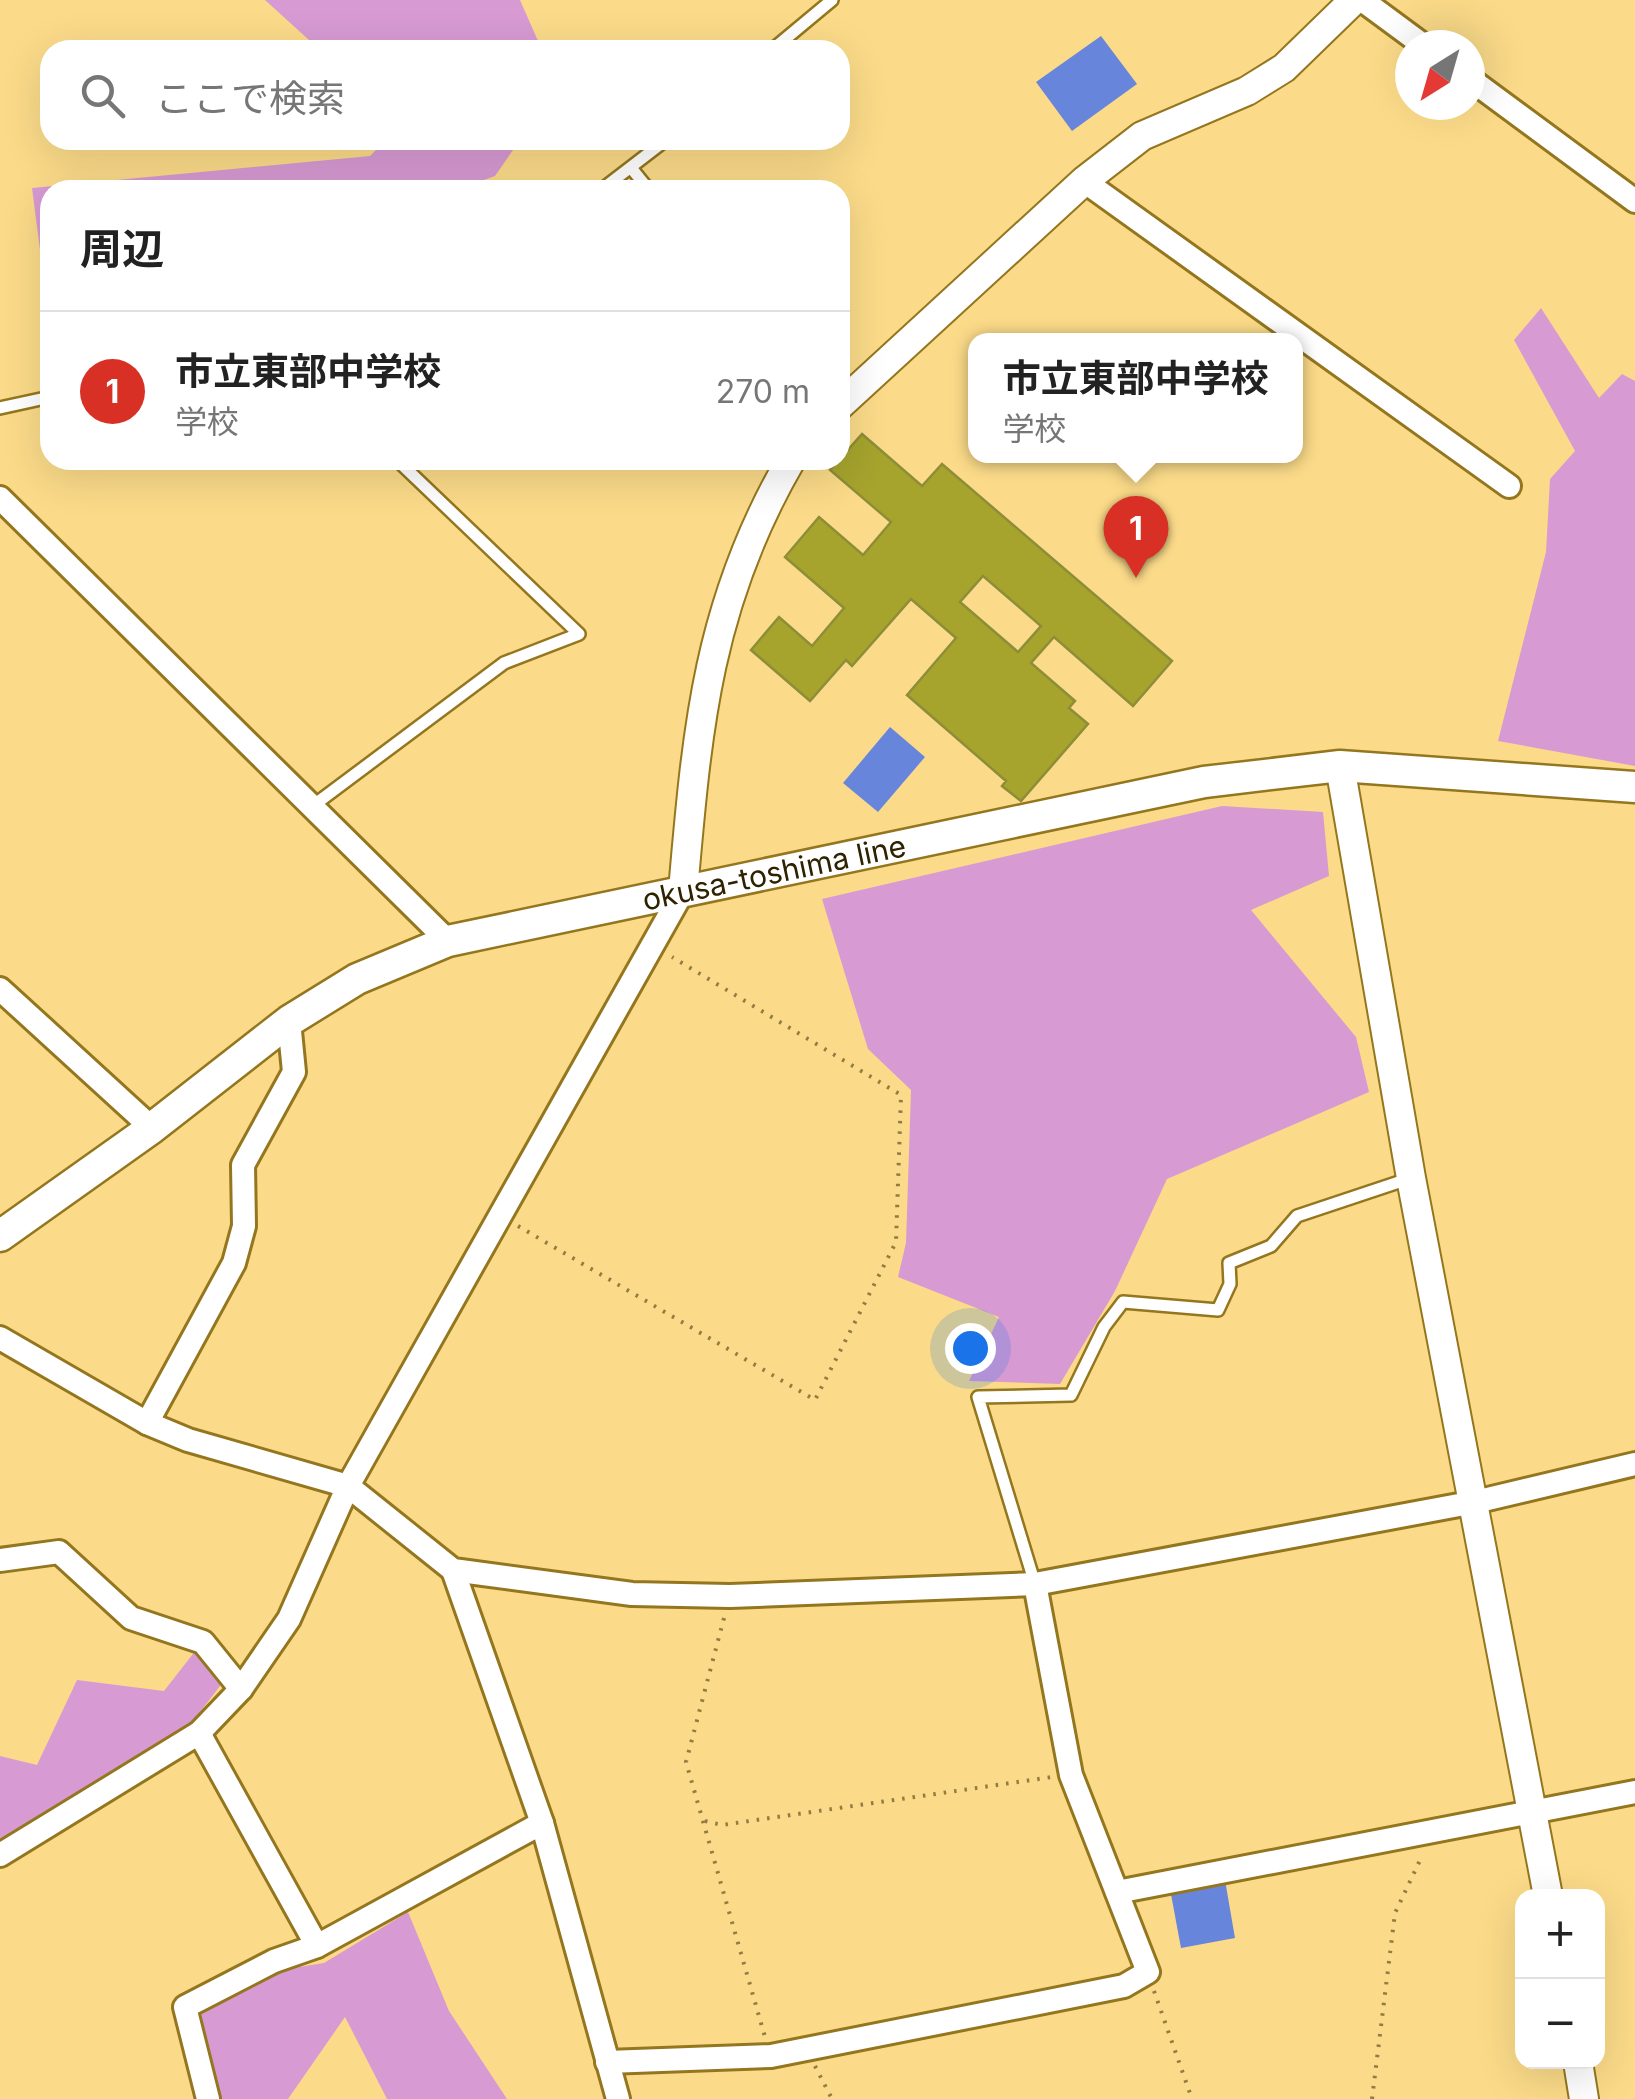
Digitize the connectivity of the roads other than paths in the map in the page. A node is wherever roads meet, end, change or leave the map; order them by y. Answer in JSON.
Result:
{"nodes":[{"id":1,"x":832,"y":0,"type":"edge"},
{"id":2,"x":1354,"y":0,"type":"edge"},
{"id":3,"x":1362,"y":0,"type":"edge"},
{"id":4,"x":1403,"y":30,"type":"edge"},
{"id":5,"x":784,"y":40,"type":"edge"},
{"id":6,"x":1485,"y":90,"type":"edge"},
{"id":7,"x":654,"y":150,"type":"edge"},
{"id":8,"x":632,"y":169,"type":"junction"},
{"id":9,"x":616,"y":180,"type":"edge"},
{"id":10,"x":641,"y":180,"type":"edge"},
{"id":11,"x":1084,"y":181,"type":"junction"},
{"id":12,"x":1635,"y":200,"type":"edge"},
{"id":13,"x":1296,"y":333,"type":"edge"},
{"id":14,"x":1303,"y":338,"type":"edge"},
{"id":15,"x":850,"y":395,"type":"edge"},
{"id":16,"x":40,"y":399,"type":"edge"},
{"id":17,"x":0,"y":408,"type":"edge"},
{"id":18,"x":408,"y":470,"type":"edge"},
{"id":19,"x":786,"y":470,"type":"edge"},
{"id":20,"x":1509,"y":486,"type":"dead end"},
{"id":21,"x":0,"y":498,"type":"edge"},
{"id":22,"x":1340,"y":766,"type":"junction"},
{"id":23,"x":1635,"y":787,"type":"edge"},
{"id":24,"x":314,"y":805,"type":"junction"},
{"id":25,"x":683,"y":891,"type":"junction"},
{"id":26,"x":448,"y":941,"type":"junction"},
{"id":27,"x":0,"y":989,"type":"edge"},
{"id":28,"x":289,"y":1021,"type":"junction"},
{"id":29,"x":152,"y":1128,"type":"junction"},
{"id":30,"x":1411,"y":1178,"type":"junction"},
{"id":31,"x":0,"y":1236,"type":"edge"},
{"id":32,"x":0,"y":1338,"type":"edge"},
{"id":33,"x":147,"y":1423,"type":"junction"},
{"id":34,"x":1635,"y":1464,"type":"edge"},
{"id":35,"x":348,"y":1486,"type":"junction"},
{"id":36,"x":1475,"y":1502,"type":"junction"},
{"id":37,"x":0,"y":1560,"type":"edge"},
{"id":38,"x":453,"y":1570,"type":"junction"},
{"id":39,"x":1035,"y":1584,"type":"junction"},
{"id":40,"x":240,"y":1689,"type":"junction"},
{"id":41,"x":199,"y":1733,"type":"junction"},
{"id":42,"x":1635,"y":1792,"type":"edge"},
{"id":43,"x":1534,"y":1813,"type":"junction"},
{"id":44,"x":542,"y":1824,"type":"junction"},
{"id":45,"x":0,"y":1855,"type":"edge"},
{"id":46,"x":1547,"y":1889,"type":"edge"},
{"id":47,"x":1118,"y":1892,"type":"junction"},
{"id":48,"x":317,"y":1946,"type":"junction"},
{"id":49,"x":607,"y":2062,"type":"junction"},
{"id":50,"x":1579,"y":2069,"type":"edge"},
{"id":51,"x":208,"y":2099,"type":"edge"},
{"id":52,"x":618,"y":2099,"type":"edge"},
{"id":53,"x":1584,"y":2099,"type":"edge"}],
"edges":[{"from":1,"to":5,"type":"lane"},
{"from":2,"to":11,"type":"street"},
{"from":3,"to":4,"type":"street"},
{"from":6,"to":12,"type":"street"},
{"from":7,"to":8,"type":"lane"},
{"from":8,"to":9,"type":"lane"},
{"from":8,"to":10,"type":"lane"},
{"from":11,"to":13,"type":"street"},
{"from":11,"to":15,"type":"street"},
{"from":14,"to":20,"type":"street"},
{"from":16,"to":17,"type":"lane"},
{"from":18,"to":24,"type":"lane"},
{"from":19,"to":25,"type":"street"},
{"from":21,"to":24,"type":"street"},
{"from":22,"to":23,"type":"main road","name":"okusa-toshima line"},
{"from":22,"to":25,"type":"main road","name":"okusa-toshima line"},
{"from":22,"to":30,"type":"street"},
{"from":24,"to":26,"type":"street"},
{"from":25,"to":26,"type":"main road","name":"okusa-toshima line"},
{"from":25,"to":35,"type":"street"},
{"from":26,"to":28,"type":"main road","name":"okusa-toshima line"},
{"from":27,"to":29,"type":"street"},
{"from":28,"to":29,"type":"main road","name":"okusa-toshima line"},
{"from":28,"to":33,"type":"street"},
{"from":29,"to":31,"type":"main road","name":"okusa-toshima line"},
{"from":30,"to":36,"type":"street"},
{"from":30,"to":39,"type":"lane"},
{"from":32,"to":33,"type":"street"},
{"from":33,"to":35,"type":"street"},
{"from":34,"to":36,"type":"street"},
{"from":35,"to":38,"type":"street"},
{"from":35,"to":40,"type":"street"},
{"from":36,"to":39,"type":"street"},
{"from":36,"to":43,"type":"street"},
{"from":37,"to":40,"type":"street"},
{"from":38,"to":39,"type":"street"},
{"from":38,"to":44,"type":"street"},
{"from":39,"to":47,"type":"street"},
{"from":40,"to":41,"type":"street"},
{"from":41,"to":45,"type":"street"},
{"from":41,"to":48,"type":"street"},
{"from":42,"to":43,"type":"street"},
{"from":43,"to":46,"type":"street"},
{"from":43,"to":47,"type":"street"},
{"from":44,"to":48,"type":"street"},
{"from":44,"to":49,"type":"street"},
{"from":47,"to":49,"type":"street"},
{"from":48,"to":51,"type":"street"},
{"from":49,"to":52,"type":"street"},
{"from":50,"to":53,"type":"street"}]}
